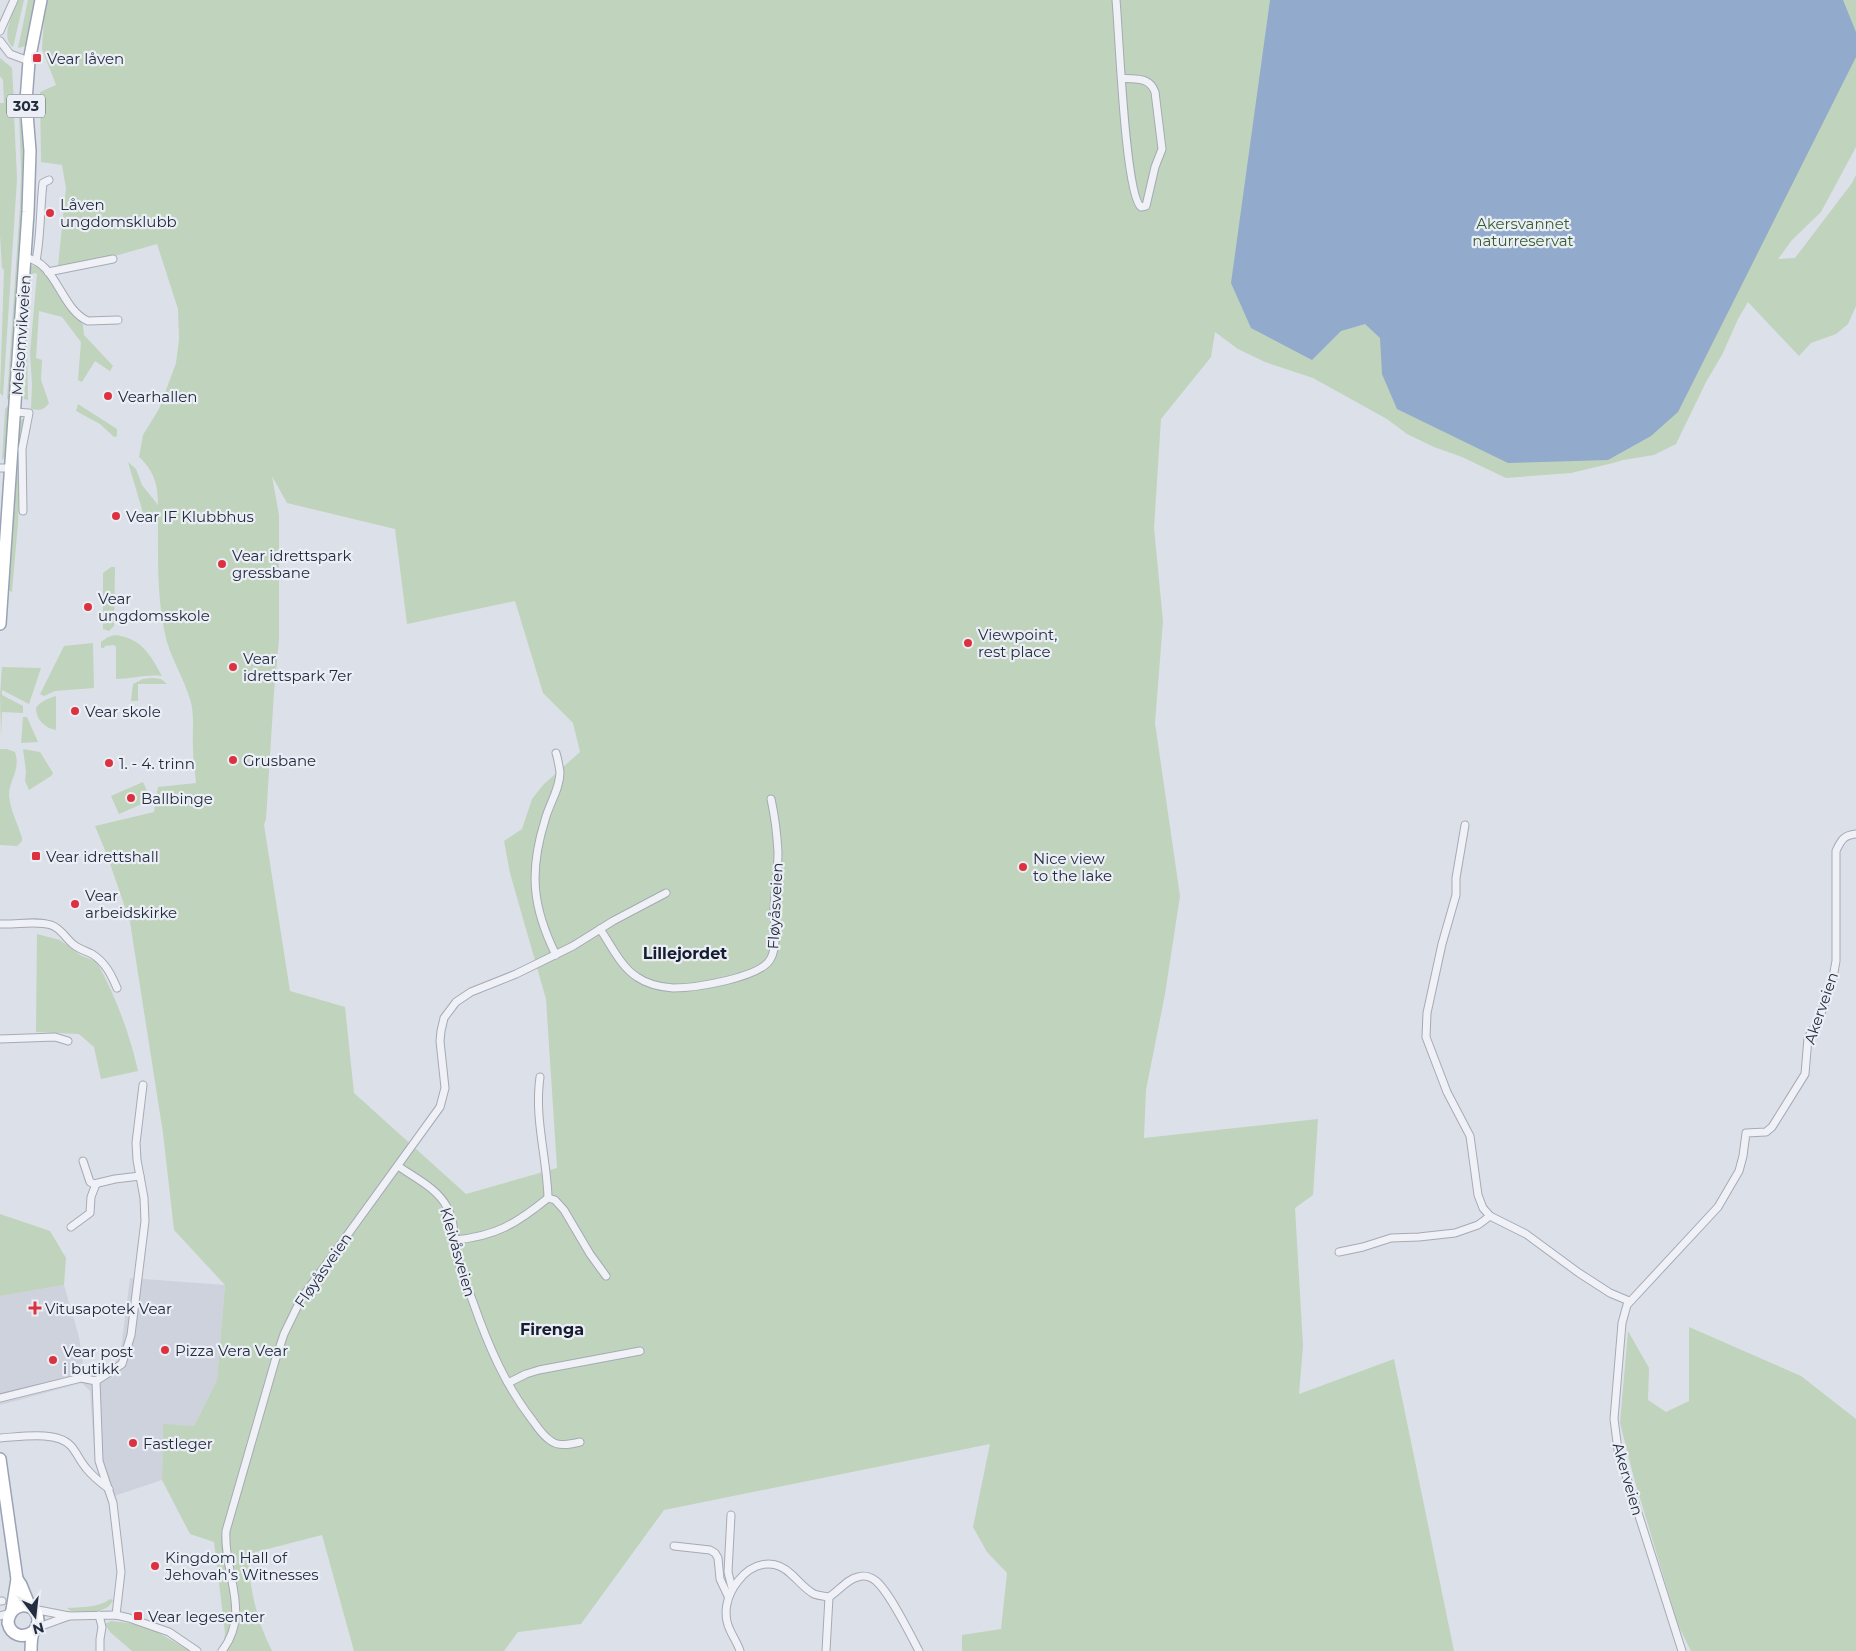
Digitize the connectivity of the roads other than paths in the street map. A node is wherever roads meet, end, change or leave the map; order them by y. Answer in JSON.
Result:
{"nodes":[{"id":1,"x":14,"y":0,"type":"edge"},
{"id":2,"x":41,"y":0,"type":"edge"},
{"id":3,"x":1116,"y":0,"type":"edge"},
{"id":4,"x":0,"y":31,"type":"edge"},
{"id":5,"x":0,"y":41,"type":"edge"},
{"id":6,"x":29,"y":61,"type":"junction"},
{"id":7,"x":1122,"y":78,"type":"junction"},
{"id":8,"x":50,"y":180,"type":"dead end"},
{"id":9,"x":113,"y":259,"type":"dead end"},
{"id":10,"x":31,"y":260,"type":"junction"},
{"id":11,"x":48,"y":272,"type":"junction"},
{"id":12,"x":118,"y":320,"type":"dead end"},
{"id":13,"x":15,"y":412,"type":"junction"},
{"id":14,"x":5,"y":468,"type":"edge"},
{"id":15,"x":23,"y":510,"type":"dead end"},
{"id":16,"x":0,"y":624,"type":"edge"},
{"id":17,"x":556,"y":753,"type":"dead end"},
{"id":18,"x":771,"y":799,"type":"dead end"},
{"id":19,"x":1464,"y":825,"type":"dead end"},
{"id":20,"x":1856,"y":834,"type":"edge"},
{"id":21,"x":666,"y":893,"type":"dead end"},
{"id":22,"x":0,"y":924,"type":"edge"},
{"id":23,"x":600,"y":929,"type":"junction"},
{"id":24,"x":556,"y":955,"type":"junction"},
{"id":25,"x":117,"y":988,"type":"dead end"},
{"id":26,"x":0,"y":1039,"type":"edge"},
{"id":27,"x":68,"y":1041,"type":"dead end"},
{"id":28,"x":540,"y":1077,"type":"dead end"},
{"id":29,"x":142,"y":1085,"type":"dead end"},
{"id":30,"x":83,"y":1161,"type":"dead end"},
{"id":31,"x":398,"y":1166,"type":"junction"},
{"id":32,"x":140,"y":1176,"type":"junction"},
{"id":33,"x":96,"y":1184,"type":"junction"},
{"id":34,"x":548,"y":1198,"type":"junction"},
{"id":35,"x":1490,"y":1216,"type":"junction"},
{"id":36,"x":71,"y":1227,"type":"dead end"},
{"id":37,"x":455,"y":1240,"type":"junction"},
{"id":38,"x":1339,"y":1252,"type":"dead end"},
{"id":39,"x":606,"y":1276,"type":"dead end"},
{"id":40,"x":1629,"y":1301,"type":"junction"},
{"id":41,"x":640,"y":1351,"type":"dead end"},
{"id":42,"x":96,"y":1381,"type":"junction"},
{"id":43,"x":508,"y":1383,"type":"junction"},
{"id":44,"x":0,"y":1398,"type":"edge"},
{"id":45,"x":0,"y":1438,"type":"edge"},
{"id":46,"x":580,"y":1442,"type":"dead end"},
{"id":47,"x":0,"y":1459,"type":"edge"},
{"id":48,"x":110,"y":1490,"type":"junction"},
{"id":49,"x":731,"y":1515,"type":"dead end"},
{"id":50,"x":674,"y":1546,"type":"dead end"},
{"id":51,"x":17,"y":1579,"type":"junction"},
{"id":52,"x":732,"y":1588,"type":"junction"},
{"id":53,"x":728,"y":1596,"type":"junction"},
{"id":54,"x":829,"y":1597,"type":"junction"},
{"id":55,"x":31,"y":1608,"type":"junction"},
{"id":56,"x":7,"y":1613,"type":"edge"},
{"id":57,"x":99,"y":1615,"type":"junction"},
{"id":58,"x":116,"y":1615,"type":"junction"},
{"id":59,"x":68,"y":1616,"type":"junction"},
{"id":60,"x":0,"y":1628,"type":"edge"},
{"id":61,"x":35,"y":1630,"type":"junction"},
{"id":62,"x":15,"y":1633,"type":"junction"},
{"id":63,"x":24,"y":1651,"type":"edge"},
{"id":64,"x":31,"y":1651,"type":"edge"},
{"id":65,"x":100,"y":1651,"type":"edge"},
{"id":66,"x":197,"y":1651,"type":"edge"},
{"id":67,"x":222,"y":1651,"type":"edge"},
{"id":68,"x":740,"y":1651,"type":"edge"},
{"id":69,"x":826,"y":1651,"type":"edge"},
{"id":70,"x":919,"y":1651,"type":"edge"},
{"id":71,"x":1682,"y":1651,"type":"edge"}],
"edges":[{"from":1,"to":4,"type":"street"},
{"from":2,"to":6,"type":"main road","name":"Melsomvikveien","number":"303"},
{"from":3,"to":7,"type":"street"},
{"from":5,"to":6,"type":"street"},
{"from":6,"to":10,"type":"main road","name":"Melsomvikveien","number":"303"},
{"from":7,"to":7,"type":"street"},
{"from":8,"to":10,"type":"street","name":"Melsomvikveien"},
{"from":9,"to":11,"type":"street","name":"Melsomvikveien"},
{"from":10,"to":11,"type":"street","name":"Melsomvikveien"},
{"from":10,"to":13,"type":"main road","name":"Melsomvikveien","number":"303"},
{"from":11,"to":12,"type":"street","name":"Melsomvikveien"},
{"from":13,"to":14,"type":"main road","name":"Melsomvikveien","number":"303"},
{"from":13,"to":15,"type":"street","name":"Melsomvikveien"},
{"from":14,"to":16,"type":"main road","name":"Melsomvikveien","number":"303"},
{"from":17,"to":24,"type":"street"},
{"from":18,"to":23,"type":"street","name":"Fløyåsveien"},
{"from":19,"to":35,"type":"street"},
{"from":20,"to":40,"type":"street","name":"Akerveien"},
{"from":21,"to":23,"type":"street"},
{"from":22,"to":25,"type":"street"},
{"from":23,"to":24,"type":"street"},
{"from":24,"to":31,"type":"street","name":"Fløyåsveien"},
{"from":26,"to":27,"type":"street"},
{"from":28,"to":34,"type":"street"},
{"from":29,"to":32,"type":"street"},
{"from":30,"to":33,"type":"street"},
{"from":31,"to":37,"type":"street","name":"Kleivåsveien"},
{"from":31,"to":67,"type":"street","name":"Fløyåsveien"},
{"from":32,"to":33,"type":"street"},
{"from":32,"to":42,"type":"street"},
{"from":33,"to":36,"type":"street"},
{"from":34,"to":37,"type":"street"},
{"from":34,"to":39,"type":"street"},
{"from":35,"to":38,"type":"street"},
{"from":35,"to":40,"type":"street"},
{"from":37,"to":43,"type":"street","name":"Kleivåsveien"},
{"from":40,"to":71,"type":"street","name":"Akerveien"},
{"from":41,"to":43,"type":"street"},
{"from":42,"to":44,"type":"street"},
{"from":42,"to":48,"type":"street"},
{"from":43,"to":46,"type":"street","name":"Kleivåsveien"},
{"from":45,"to":48,"type":"street"},
{"from":47,"to":51,"type":"main road"},
{"from":48,"to":58,"type":"street"},
{"from":49,"to":52,"type":"street"},
{"from":50,"to":53,"type":"street"},
{"from":51,"to":55,"type":"main road"},
{"from":51,"to":56,"type":"main road"},
{"from":52,"to":53,"type":"street"},
{"from":52,"to":54,"type":"street"},
{"from":53,"to":68,"type":"street"},
{"from":54,"to":69,"type":"street"},
{"from":54,"to":70,"type":"street"},
{"from":55,"to":56,"type":"main road"},
{"from":55,"to":59,"type":"street"},
{"from":55,"to":61,"type":"main road"},
{"from":56,"to":62,"type":"main road"},
{"from":57,"to":58,"type":"street"},
{"from":57,"to":59,"type":"street"},
{"from":57,"to":65,"type":"street"},
{"from":58,"to":66,"type":"street"},
{"from":59,"to":61,"type":"street"},
{"from":60,"to":62,"type":"street"},
{"from":61,"to":62,"type":"main road"},
{"from":61,"to":64,"type":"main road"},
{"from":62,"to":63,"type":"main road"}]}
